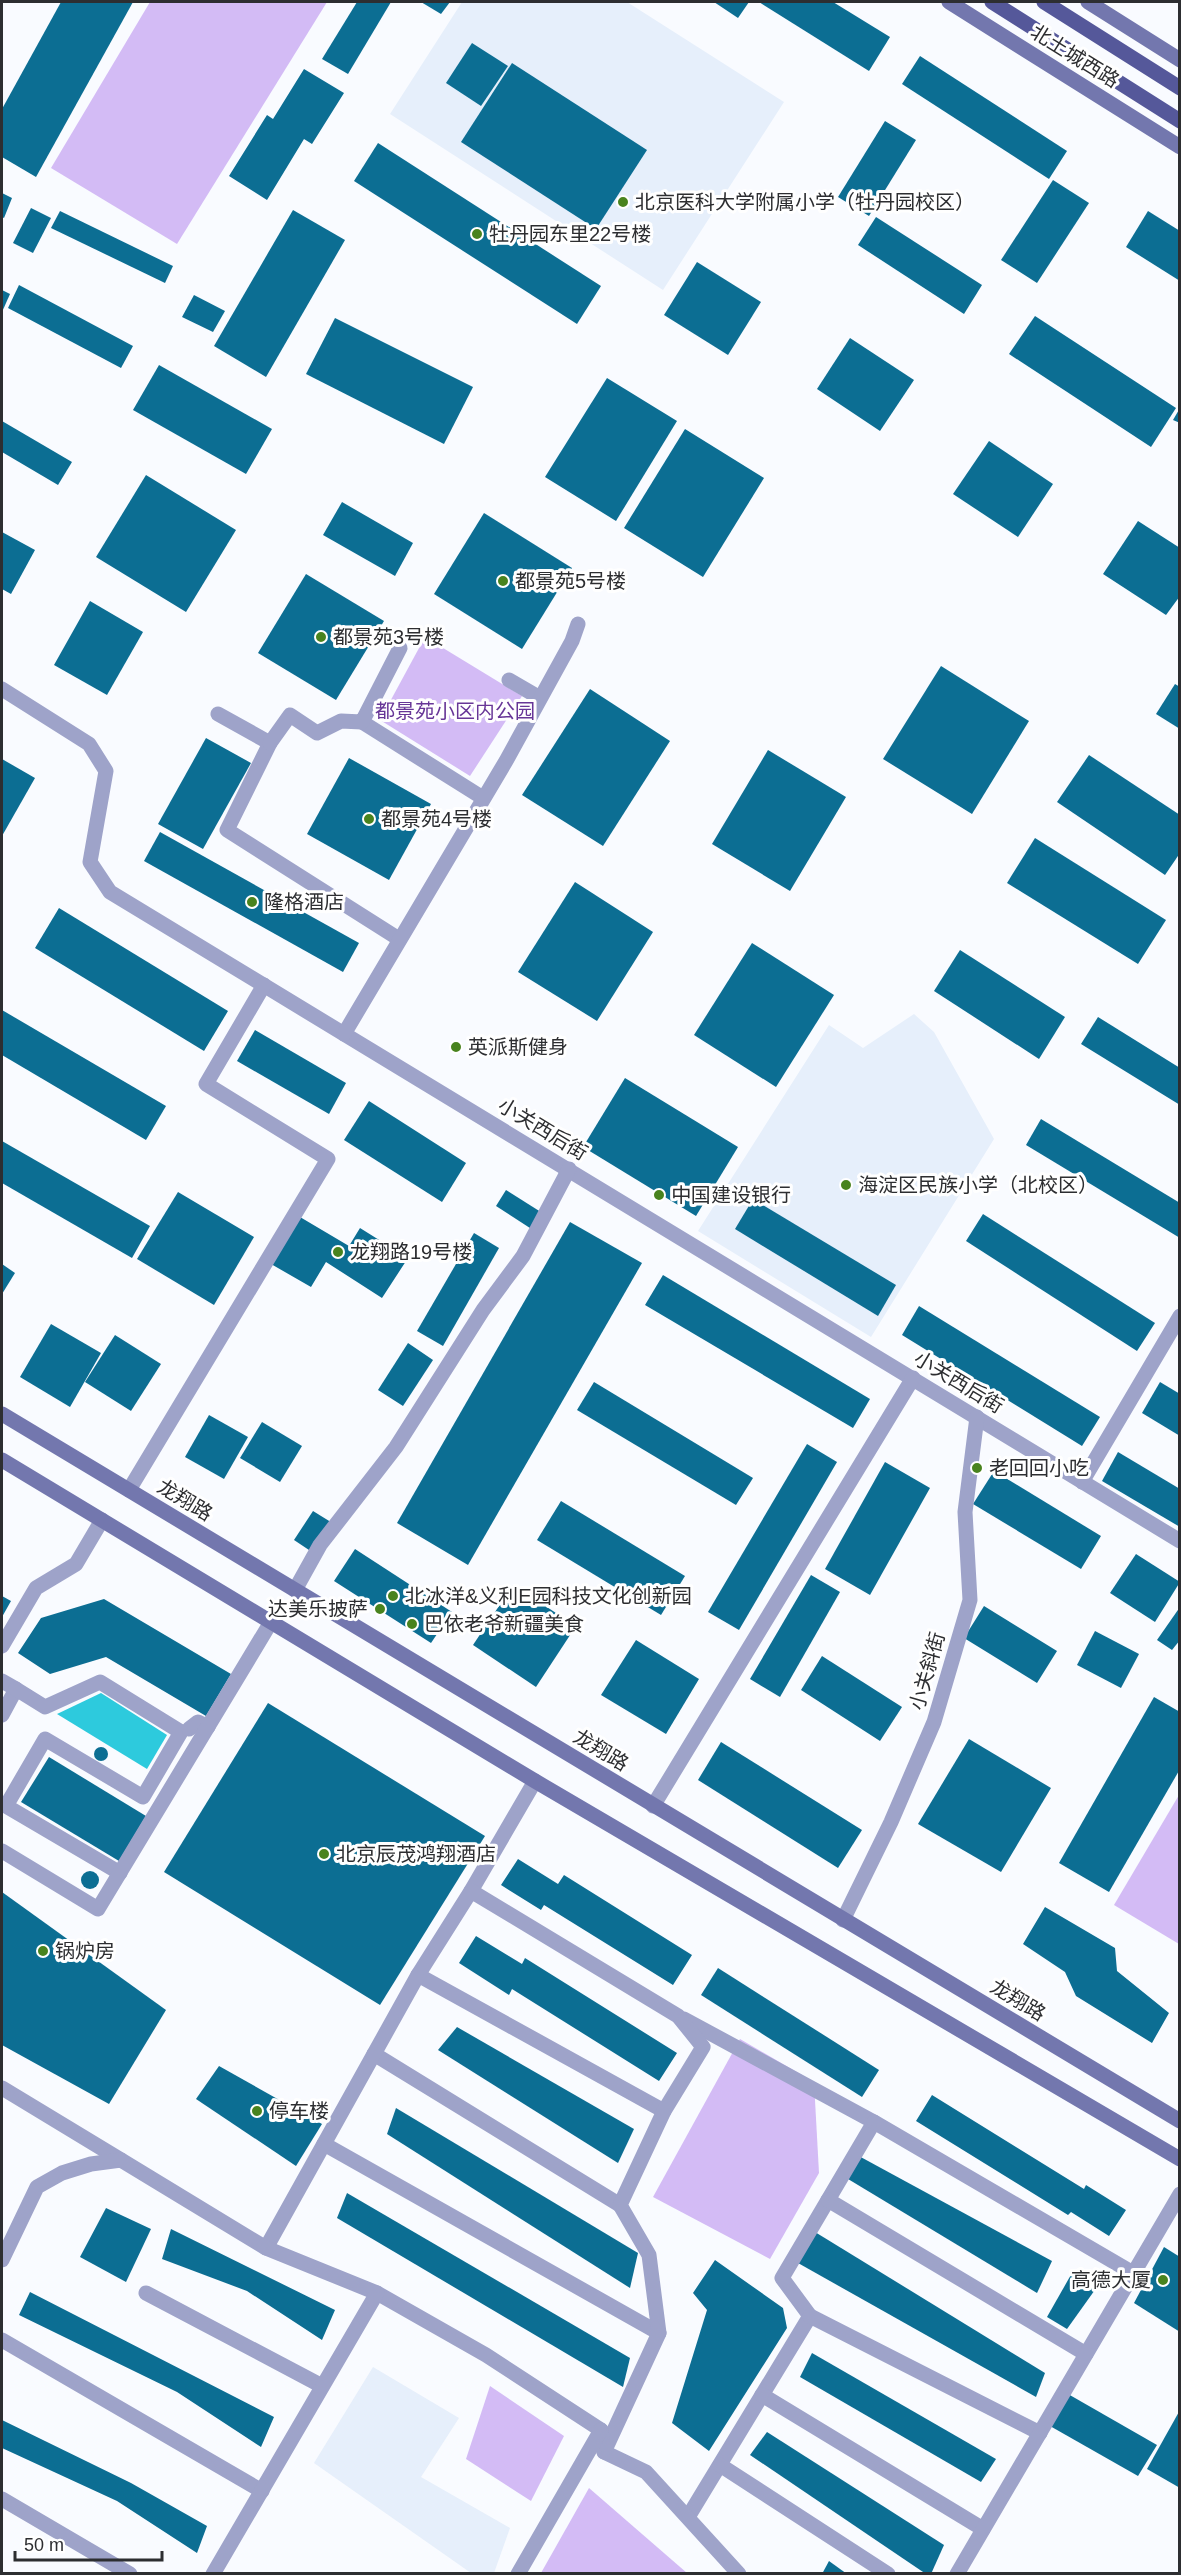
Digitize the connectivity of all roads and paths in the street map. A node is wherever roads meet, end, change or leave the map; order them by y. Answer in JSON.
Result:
{"nodes":[{"id":1,"x":949,"y":2,"type":"edge"},
{"id":2,"x":992,"y":2,"type":"edge"},
{"id":3,"x":1044,"y":2,"type":"edge"},
{"id":4,"x":1088,"y":2,"type":"edge"},
{"id":5,"x":1179,"y":60,"type":"edge"},
{"id":6,"x":1179,"y":88,"type":"edge"},
{"id":7,"x":1179,"y":121,"type":"edge"},
{"id":8,"x":1179,"y":147,"type":"edge"},
{"id":9,"x":578,"y":624,"type":"dead end"},
{"id":10,"x":400,"y":648,"type":"dead end"},
{"id":11,"x":509,"y":680,"type":"dead end"},
{"id":12,"x":2,"y":689,"type":"edge"},
{"id":13,"x":540,"y":698,"type":"junction"},
{"id":14,"x":218,"y":714,"type":"dead end"},
{"id":15,"x":362,"y":722,"type":"junction"},
{"id":16,"x":270,"y":743,"type":"junction"},
{"id":17,"x":483,"y":798,"type":"junction"},
{"id":18,"x":399,"y":939,"type":"junction"},
{"id":19,"x":264,"y":985,"type":"junction"},
{"id":20,"x":344,"y":1034,"type":"junction"},
{"id":21,"x":569,"y":1169,"type":"junction"},
{"id":22,"x":1179,"y":1316,"type":"edge"},
{"id":23,"x":913,"y":1378,"type":"junction"},
{"id":24,"x":2,"y":1414,"type":"edge"},
{"id":25,"x":977,"y":1417,"type":"junction"},
{"id":26,"x":2,"y":1460,"type":"edge"},
{"id":27,"x":1082,"y":1482,"type":"junction"},
{"id":28,"x":129,"y":1490,"type":"junction"},
{"id":29,"x":102,"y":1520,"type":"junction"},
{"id":30,"x":1179,"y":1541,"type":"edge"},
{"id":31,"x":295,"y":1590,"type":"junction"},
{"id":32,"x":271,"y":1622,"type":"junction"},
{"id":33,"x":2,"y":1646,"type":"edge"},
{"id":34,"x":2,"y":1681,"type":"edge"},
{"id":35,"x":16,"y":1689,"type":"junction"},
{"id":36,"x":24,"y":1706,"type":"dead end"},
{"id":37,"x":2,"y":1715,"type":"edge"},
{"id":38,"x":208,"y":1727,"type":"junction"},
{"id":39,"x":189,"y":1729,"type":"dead end"},
{"id":40,"x":535,"y":1781,"type":"junction"},
{"id":41,"x":653,"y":1806,"type":"junction"},
{"id":42,"x":2,"y":1851,"type":"edge"},
{"id":43,"x":120,"y":1873,"type":"junction"},
{"id":44,"x":471,"y":1891,"type":"junction"},
{"id":45,"x":843,"y":1920,"type":"junction"},
{"id":46,"x":418,"y":1975,"type":"junction"},
{"id":47,"x":678,"y":2016,"type":"junction"},
{"id":48,"x":374,"y":2054,"type":"junction"},
{"id":49,"x":2,"y":2088,"type":"edge"},
{"id":50,"x":664,"y":2111,"type":"junction"},
{"id":51,"x":1179,"y":2121,"type":"edge"},
{"id":52,"x":874,"y":2122,"type":"junction"},
{"id":53,"x":324,"y":2144,"type":"junction"},
{"id":54,"x":1179,"y":2159,"type":"edge"},
{"id":55,"x":121,"y":2160,"type":"junction"},
{"id":56,"x":1179,"y":2194,"type":"edge"},
{"id":57,"x":828,"y":2200,"type":"junction"},
{"id":58,"x":620,"y":2205,"type":"junction"},
{"id":59,"x":266,"y":2248,"type":"junction"},
{"id":60,"x":3,"y":2254,"type":"edge"},
{"id":61,"x":1133,"y":2273,"type":"junction"},
{"id":62,"x":146,"y":2293,"type":"dead end"},
{"id":63,"x":377,"y":2293,"type":"junction"},
{"id":64,"x":810,"y":2316,"type":"junction"},
{"id":65,"x":659,"y":2333,"type":"junction"},
{"id":66,"x":2,"y":2340,"type":"edge"},
{"id":67,"x":1086,"y":2354,"type":"junction"},
{"id":68,"x":322,"y":2386,"type":"junction"},
{"id":69,"x":762,"y":2395,"type":"junction"},
{"id":70,"x":601,"y":2430,"type":"junction"},
{"id":71,"x":1040,"y":2433,"type":"junction"},
{"id":72,"x":604,"y":2452,"type":"junction"},
{"id":73,"x":720,"y":2465,"type":"junction"},
{"id":74,"x":262,"y":2491,"type":"junction"},
{"id":75,"x":2,"y":2499,"type":"edge"},
{"id":76,"x":688,"y":2517,"type":"junction"},
{"id":77,"x":983,"y":2529,"type":"junction"},
{"id":78,"x":130,"y":2574,"type":"edge"},
{"id":79,"x":213,"y":2574,"type":"edge"},
{"id":80,"x":518,"y":2574,"type":"edge"},
{"id":81,"x":740,"y":2574,"type":"edge"},
{"id":82,"x":888,"y":2574,"type":"edge"},
{"id":83,"x":957,"y":2574,"type":"edge"}],
"edges":[{"from":1,"to":8,"type":"street","name":"北土城西路"},
{"from":2,"to":7,"type":"main road","name":"北土城西路"},
{"from":3,"to":6,"type":"main road","name":"北土城西路"},
{"from":4,"to":5,"type":"street"},
{"from":9,"to":13,"type":"street"},
{"from":10,"to":15,"type":"street"},
{"from":11,"to":13,"type":"street"},
{"from":12,"to":19,"type":"street","name":"小关西后街"},
{"from":13,"to":17,"type":"street"},
{"from":14,"to":16,"type":"street"},
{"from":15,"to":16,"type":"street"},
{"from":15,"to":17,"type":"street"},
{"from":16,"to":18,"type":"street"},
{"from":17,"to":18,"type":"street"},
{"from":18,"to":20,"type":"street"},
{"from":19,"to":20,"type":"street","name":"小关西后街"},
{"from":19,"to":28,"type":"street"},
{"from":20,"to":21,"type":"street","name":"小关西后街"},
{"from":21,"to":23,"type":"street","name":"小关西后街"},
{"from":21,"to":31,"type":"street"},
{"from":22,"to":27,"type":"street"},
{"from":23,"to":25,"type":"street","name":"小关西后街"},
{"from":23,"to":41,"type":"street"},
{"from":24,"to":28,"type":"street","name":"龙翔路"},
{"from":25,"to":27,"type":"street","name":"小关西后街"},
{"from":25,"to":45,"type":"street","name":"小关斜街"},
{"from":26,"to":29,"type":"street"},
{"from":27,"to":30,"type":"street","name":"小关西后街"},
{"from":28,"to":31,"type":"street","name":"龙翔路"},
{"from":29,"to":32,"type":"street"},
{"from":29,"to":33,"type":"street"},
{"from":31,"to":41,"type":"street","name":"龙翔路"},
{"from":32,"to":38,"type":"street"},
{"from":32,"to":40,"type":"street"},
{"from":34,"to":35,"type":"street"},
{"from":35,"to":36,"type":"street"},
{"from":35,"to":37,"type":"street"},
{"from":35,"to":43,"type":"street"},
{"from":38,"to":39,"type":"street"},
{"from":38,"to":43,"type":"street"},
{"from":40,"to":44,"type":"street"},
{"from":40,"to":54,"type":"street"},
{"from":41,"to":45,"type":"street","name":"龙翔路"},
{"from":42,"to":43,"type":"street"},
{"from":44,"to":46,"type":"street"},
{"from":44,"to":47,"type":"street"},
{"from":45,"to":51,"type":"street","name":"龙翔路"},
{"from":46,"to":48,"type":"street"},
{"from":46,"to":50,"type":"street"},
{"from":47,"to":50,"type":"street"},
{"from":47,"to":52,"type":"street"},
{"from":48,"to":53,"type":"street"},
{"from":48,"to":58,"type":"street"},
{"from":49,"to":55,"type":"street"},
{"from":50,"to":58,"type":"street"},
{"from":52,"to":57,"type":"street"},
{"from":52,"to":61,"type":"street"},
{"from":53,"to":59,"type":"street"},
{"from":53,"to":65,"type":"street"},
{"from":55,"to":59,"type":"street"},
{"from":55,"to":60,"type":"street"},
{"from":56,"to":61,"type":"street"},
{"from":57,"to":64,"type":"street"},
{"from":57,"to":67,"type":"street"},
{"from":58,"to":65,"type":"street"},
{"from":59,"to":63,"type":"street"},
{"from":61,"to":67,"type":"street"},
{"from":62,"to":68,"type":"street"},
{"from":63,"to":68,"type":"street"},
{"from":63,"to":70,"type":"street"},
{"from":64,"to":69,"type":"street"},
{"from":64,"to":71,"type":"street"},
{"from":65,"to":72,"type":"street"},
{"from":66,"to":74,"type":"street"},
{"from":67,"to":71,"type":"street"},
{"from":68,"to":74,"type":"street"},
{"from":69,"to":73,"type":"street"},
{"from":69,"to":77,"type":"street"},
{"from":70,"to":72,"type":"street"},
{"from":70,"to":80,"type":"street"},
{"from":71,"to":77,"type":"street"},
{"from":72,"to":76,"type":"street"},
{"from":73,"to":76,"type":"street"},
{"from":73,"to":82,"type":"street"},
{"from":74,"to":79,"type":"street"},
{"from":75,"to":78,"type":"street"},
{"from":76,"to":81,"type":"street"},
{"from":77,"to":83,"type":"street"}]}
